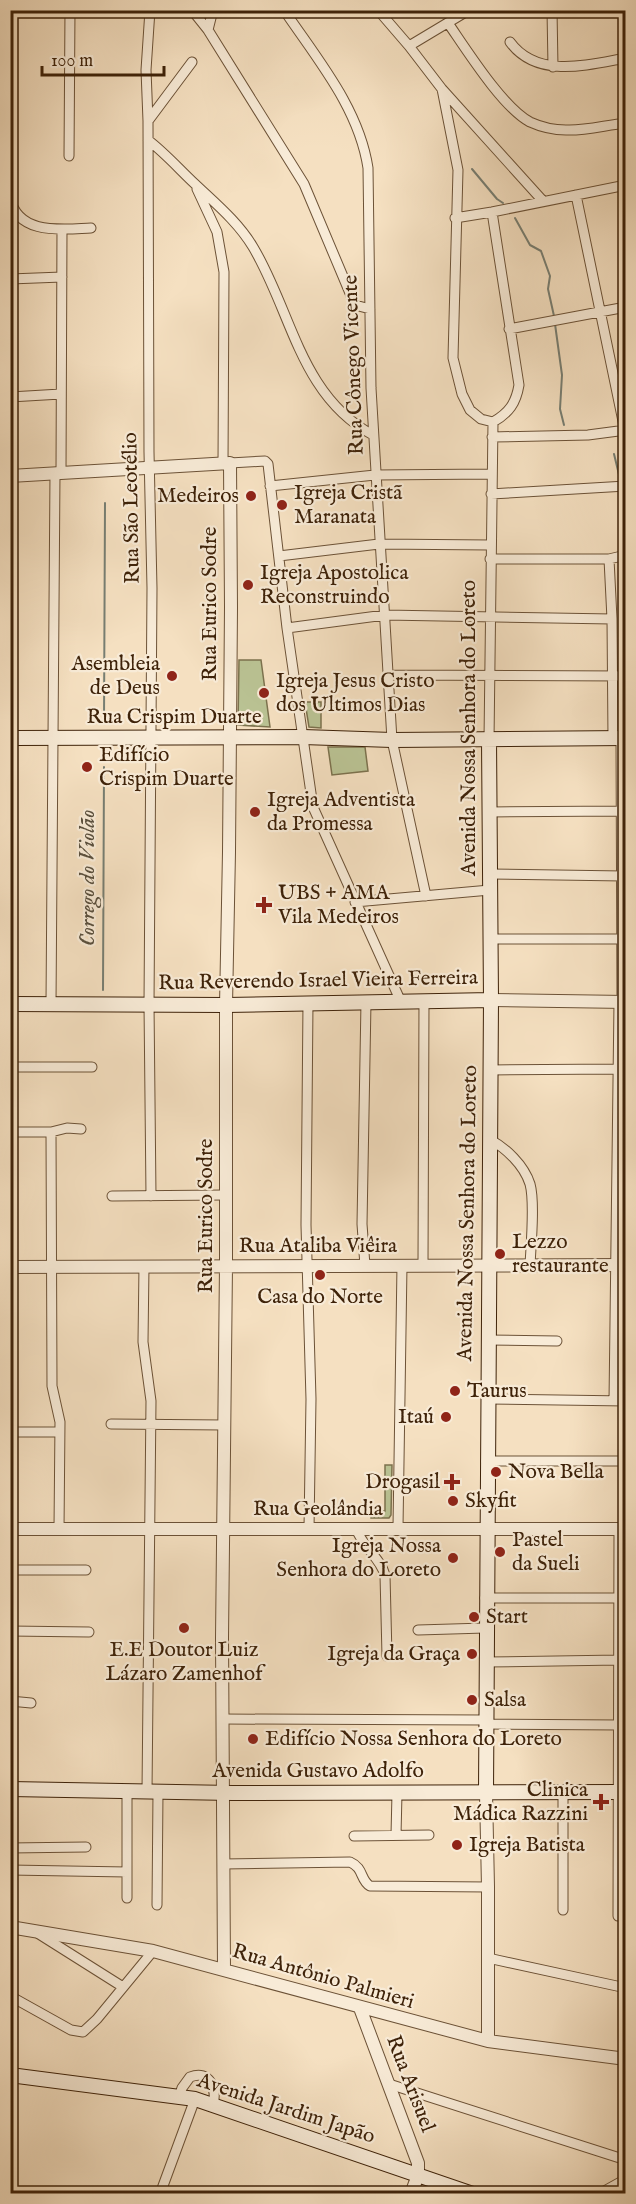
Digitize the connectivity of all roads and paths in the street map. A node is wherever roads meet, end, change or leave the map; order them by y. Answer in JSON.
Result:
{"nodes":[{"id":1,"x":70,"y":10,"type":"edge"},
{"id":2,"x":150,"y":10,"type":"edge"},
{"id":3,"x":192,"y":10,"type":"edge"},
{"id":4,"x":213,"y":10,"type":"edge"},
{"id":5,"x":284,"y":10,"type":"edge"},
{"id":6,"x":378,"y":10,"type":"edge"},
{"id":7,"x":469,"y":10,"type":"edge"},
{"id":8,"x":552,"y":10,"type":"edge"},
{"id":9,"x":448,"y":23,"type":"junction"},
{"id":10,"x":208,"y":30,"type":"junction"},
{"id":11,"x":510,"y":42,"type":"dead end"},
{"id":12,"x":409,"y":46,"type":"junction"},
{"id":13,"x":626,"y":58,"type":"edge"},
{"id":14,"x":192,"y":62,"type":"dead end"},
{"id":15,"x":553,"y":67,"type":"junction"},
{"id":16,"x":442,"y":89,"type":"junction"},
{"id":17,"x":148,"y":121,"type":"junction"},
{"id":18,"x":626,"y":123,"type":"edge"},
{"id":19,"x":148,"y":140,"type":"junction"},
{"id":20,"x":69,"y":156,"type":"dead end"},
{"id":21,"x":193,"y":182,"type":"junction"},
{"id":22,"x":626,"y":185,"type":"edge"},
{"id":23,"x":576,"y":195,"type":"junction"},
{"id":24,"x":10,"y":198,"type":"edge"},
{"id":25,"x":543,"y":201,"type":"junction"},
{"id":26,"x":492,"y":212,"type":"junction"},
{"id":27,"x":455,"y":218,"type":"junction"},
{"id":28,"x":91,"y":228,"type":"dead end"},
{"id":29,"x":62,"y":229,"type":"junction"},
{"id":30,"x":62,"y":277,"type":"junction"},
{"id":31,"x":10,"y":279,"type":"edge"},
{"id":32,"x":626,"y":307,"type":"edge"},
{"id":33,"x":370,"y":309,"type":"junction"},
{"id":34,"x":599,"y":312,"type":"junction"},
{"id":35,"x":509,"y":328,"type":"junction"},
{"id":36,"x":61,"y":394,"type":"junction"},
{"id":37,"x":10,"y":397,"type":"edge"},
{"id":38,"x":493,"y":422,"type":"junction"},
{"id":39,"x":625,"y":430,"type":"edge"},
{"id":40,"x":373,"y":435,"type":"junction"},
{"id":41,"x":492,"y":438,"type":"junction"},
{"id":42,"x":226,"y":464,"type":"junction"},
{"id":43,"x":149,"y":468,"type":"junction"},
{"id":44,"x":58,"y":473,"type":"junction"},
{"id":45,"x":491,"y":474,"type":"junction"},
{"id":46,"x":375,"y":475,"type":"junction"},
{"id":47,"x":10,"y":476,"type":"edge"},
{"id":48,"x":270,"y":486,"type":"junction"},
{"id":49,"x":626,"y":486,"type":"edge"},
{"id":50,"x":491,"y":494,"type":"junction"},
{"id":51,"x":380,"y":544,"type":"junction"},
{"id":52,"x":490,"y":545,"type":"junction"},
{"id":53,"x":626,"y":555,"type":"edge"},
{"id":54,"x":279,"y":556,"type":"junction"},
{"id":55,"x":490,"y":559,"type":"junction"},
{"id":56,"x":609,"y":559,"type":"junction"},
{"id":57,"x":385,"y":615,"type":"junction"},
{"id":58,"x":490,"y":616,"type":"junction"},
{"id":59,"x":612,"y":619,"type":"junction"},
{"id":60,"x":287,"y":628,"type":"junction"},
{"id":61,"x":388,"y":675,"type":"junction"},
{"id":62,"x":489,"y":675,"type":"junction"},
{"id":63,"x":612,"y":676,"type":"junction"},
{"id":64,"x":626,"y":676,"type":"edge"},
{"id":65,"x":152,"y":737,"type":"junction"},
{"id":66,"x":303,"y":737,"type":"junction"},
{"id":67,"x":10,"y":738,"type":"edge"},
{"id":68,"x":54,"y":738,"type":"junction"},
{"id":69,"x":229,"y":738,"type":"junction"},
{"id":70,"x":620,"y":738,"type":"edge"},
{"id":71,"x":392,"y":740,"type":"junction"},
{"id":72,"x":489,"y":740,"type":"junction"},
{"id":73,"x":622,"y":811,"type":"junction"},
{"id":74,"x":489,"y":812,"type":"junction"},
{"id":75,"x":490,"y":874,"type":"junction"},
{"id":76,"x":622,"y":876,"type":"junction"},
{"id":77,"x":490,"y":890,"type":"junction"},
{"id":78,"x":426,"y":896,"type":"junction"},
{"id":79,"x":355,"y":902,"type":"junction"},
{"id":80,"x":490,"y":939,"type":"junction"},
{"id":81,"x":622,"y":939,"type":"junction"},
{"id":82,"x":490,"y":1000,"type":"junction"},
{"id":83,"x":366,"y":1002,"type":"junction"},
{"id":84,"x":401,"y":1002,"type":"junction"},
{"id":85,"x":424,"y":1002,"type":"junction"},
{"id":86,"x":622,"y":1002,"type":"edge"},
{"id":87,"x":308,"y":1003,"type":"junction"},
{"id":88,"x":10,"y":1004,"type":"edge"},
{"id":89,"x":51,"y":1004,"type":"junction"},
{"id":90,"x":150,"y":1004,"type":"junction"},
{"id":91,"x":226,"y":1005,"type":"junction"},
{"id":92,"x":622,"y":1042,"type":"edge"},
{"id":93,"x":10,"y":1067,"type":"edge"},
{"id":94,"x":92,"y":1067,"type":"dead end"},
{"id":95,"x":490,"y":1070,"type":"junction"},
{"id":96,"x":618,"y":1070,"type":"junction"},
{"id":97,"x":621,"y":1102,"type":"edge"},
{"id":98,"x":81,"y":1129,"type":"dead end"},
{"id":99,"x":10,"y":1132,"type":"edge"},
{"id":100,"x":51,"y":1132,"type":"junction"},
{"id":101,"x":489,"y":1139,"type":"junction"},
{"id":102,"x":621,"y":1165,"type":"edge"},
{"id":103,"x":112,"y":1196,"type":"dead end"},
{"id":104,"x":151,"y":1196,"type":"junction"},
{"id":105,"x":225,"y":1196,"type":"junction"},
{"id":106,"x":226,"y":1265,"type":"junction"},
{"id":107,"x":402,"y":1265,"type":"junction"},
{"id":108,"x":423,"y":1265,"type":"junction"},
{"id":109,"x":488,"y":1265,"type":"junction"},
{"id":110,"x":530,"y":1265,"type":"junction"},
{"id":111,"x":620,"y":1265,"type":"edge"},
{"id":112,"x":53,"y":1266,"type":"junction"},
{"id":113,"x":144,"y":1266,"type":"junction"},
{"id":114,"x":365,"y":1266,"type":"junction"},
{"id":115,"x":10,"y":1267,"type":"edge"},
{"id":116,"x":307,"y":1267,"type":"junction"},
{"id":117,"x":615,"y":1335,"type":"junction"},
{"id":118,"x":626,"y":1335,"type":"edge"},
{"id":119,"x":488,"y":1340,"type":"junction"},
{"id":120,"x":557,"y":1341,"type":"dead end"},
{"id":121,"x":487,"y":1399,"type":"junction"},
{"id":122,"x":614,"y":1401,"type":"junction"},
{"id":123,"x":626,"y":1401,"type":"edge"},
{"id":124,"x":111,"y":1424,"type":"dead end"},
{"id":125,"x":150,"y":1425,"type":"junction"},
{"id":126,"x":224,"y":1425,"type":"junction"},
{"id":127,"x":10,"y":1432,"type":"edge"},
{"id":128,"x":60,"y":1432,"type":"junction"},
{"id":129,"x":486,"y":1461,"type":"junction"},
{"id":130,"x":626,"y":1461,"type":"edge"},
{"id":131,"x":356,"y":1528,"type":"junction"},
{"id":132,"x":398,"y":1528,"type":"junction"},
{"id":133,"x":486,"y":1528,"type":"junction"},
{"id":134,"x":10,"y":1529,"type":"edge"},
{"id":135,"x":59,"y":1529,"type":"junction"},
{"id":136,"x":150,"y":1529,"type":"junction"},
{"id":137,"x":223,"y":1529,"type":"junction"},
{"id":138,"x":309,"y":1529,"type":"junction"},
{"id":139,"x":622,"y":1529,"type":"edge"},
{"id":140,"x":10,"y":1570,"type":"edge"},
{"id":141,"x":86,"y":1570,"type":"dead end"},
{"id":142,"x":485,"y":1598,"type":"junction"},
{"id":143,"x":620,"y":1598,"type":"junction"},
{"id":144,"x":485,"y":1628,"type":"junction"},
{"id":145,"x":418,"y":1630,"type":"dead end"},
{"id":146,"x":10,"y":1631,"type":"edge"},
{"id":147,"x":88,"y":1632,"type":"dead end"},
{"id":148,"x":387,"y":1656,"type":"dead end"},
{"id":149,"x":620,"y":1660,"type":"junction"},
{"id":150,"x":485,"y":1662,"type":"junction"},
{"id":151,"x":10,"y":1701,"type":"edge"},
{"id":152,"x":32,"y":1703,"type":"dead end"},
{"id":153,"x":223,"y":1719,"type":"junction"},
{"id":154,"x":485,"y":1722,"type":"junction"},
{"id":155,"x":619,"y":1725,"type":"junction"},
{"id":156,"x":10,"y":1789,"type":"edge"},
{"id":157,"x":127,"y":1791,"type":"junction"},
{"id":158,"x":152,"y":1792,"type":"junction"},
{"id":159,"x":222,"y":1792,"type":"junction"},
{"id":160,"x":563,"y":1792,"type":"junction"},
{"id":161,"x":621,"y":1792,"type":"edge"},
{"id":162,"x":397,"y":1793,"type":"junction"},
{"id":163,"x":486,"y":1793,"type":"junction"},
{"id":164,"x":396,"y":1835,"type":"junction"},
{"id":165,"x":429,"y":1835,"type":"dead end"},
{"id":166,"x":354,"y":1836,"type":"dead end"},
{"id":167,"x":86,"y":1847,"type":"dead end"},
{"id":168,"x":10,"y":1848,"type":"edge"},
{"id":169,"x":223,"y":1864,"type":"junction"},
{"id":170,"x":10,"y":1870,"type":"edge"},
{"id":171,"x":128,"y":1872,"type":"junction"},
{"id":172,"x":488,"y":1887,"type":"junction"},
{"id":173,"x":127,"y":1898,"type":"dead end"},
{"id":174,"x":157,"y":1905,"type":"dead end"},
{"id":175,"x":563,"y":1910,"type":"dead end"},
{"id":176,"x":618,"y":1916,"type":"dead end"},
{"id":177,"x":10,"y":1927,"type":"edge"},
{"id":178,"x":33,"y":1930,"type":"junction"},
{"id":179,"x":153,"y":1951,"type":"junction"},
{"id":180,"x":488,"y":1958,"type":"junction"},
{"id":181,"x":224,"y":1969,"type":"junction"},
{"id":182,"x":123,"y":1987,"type":"junction"},
{"id":183,"x":626,"y":1988,"type":"edge"},
{"id":184,"x":10,"y":1996,"type":"edge"},
{"id":185,"x":360,"y":2008,"type":"junction"},
{"id":186,"x":488,"y":2042,"type":"junction"},
{"id":187,"x":626,"y":2059,"type":"edge"},
{"id":188,"x":10,"y":2075,"type":"edge"},
{"id":189,"x":389,"y":2084,"type":"junction"},
{"id":190,"x":179,"y":2097,"type":"junction"},
{"id":191,"x":195,"y":2099,"type":"junction"},
{"id":192,"x":213,"y":2105,"type":"junction"},
{"id":193,"x":626,"y":2160,"type":"edge"},
{"id":194,"x":418,"y":2175,"type":"junction"},
{"id":195,"x":626,"y":2179,"type":"edge"},
{"id":196,"x":160,"y":2193,"type":"edge"},
{"id":197,"x":411,"y":2193,"type":"edge"},
{"id":198,"x":472,"y":2193,"type":"edge"},
{"id":199,"x":599,"y":2193,"type":"edge"}],
"edges":[{"from":1,"to":20,"type":"street"},
{"from":2,"to":17,"type":"street","name":"Rua São Leotélio"},
{"from":3,"to":10,"type":"street"},
{"from":4,"to":10,"type":"street"},
{"from":5,"to":33,"type":"street","name":"Rua Cônego Vicente"},
{"from":6,"to":12,"type":"street"},
{"from":7,"to":9,"type":"street"},
{"from":8,"to":15,"type":"street"},
{"from":9,"to":12,"type":"street"},
{"from":9,"to":18,"type":"street"},
{"from":10,"to":33,"type":"street"},
{"from":11,"to":15,"type":"street"},
{"from":12,"to":16,"type":"street"},
{"from":13,"to":15,"type":"street"},
{"from":14,"to":17,"type":"street"},
{"from":16,"to":25,"type":"street"},
{"from":16,"to":27,"type":"street"},
{"from":17,"to":19,"type":"street","name":"Rua São Leotélio"},
{"from":19,"to":21,"type":"street"},
{"from":19,"to":43,"type":"street","name":"Rua São Leotélio"},
{"from":21,"to":40,"type":"street"},
{"from":21,"to":42,"type":"street"},
{"from":22,"to":23,"type":"street"},
{"from":23,"to":25,"type":"street"},
{"from":23,"to":34,"type":"street"},
{"from":24,"to":29,"type":"street"},
{"from":25,"to":26,"type":"street"},
{"from":26,"to":27,"type":"street"},
{"from":26,"to":35,"type":"street"},
{"from":27,"to":38,"type":"street"},
{"from":28,"to":29,"type":"street"},
{"from":29,"to":30,"type":"street"},
{"from":30,"to":31,"type":"street"},
{"from":30,"to":36,"type":"street"},
{"from":32,"to":34,"type":"street"},
{"from":33,"to":40,"type":"street","name":"Rua Cônego Vicente"},
{"from":34,"to":35,"type":"street"},
{"from":34,"to":39,"type":"street"},
{"from":35,"to":38,"type":"street"},
{"from":36,"to":37,"type":"street"},
{"from":36,"to":44,"type":"street"},
{"from":38,"to":41,"type":"street","name":"Avenida Nossa Senhora do Loreto"},
{"from":39,"to":41,"type":"street"},
{"from":40,"to":46,"type":"street","name":"Rua Cônego Vicente"},
{"from":41,"to":45,"type":"street","name":"Avenida Nossa Senhora do Loreto"},
{"from":42,"to":43,"type":"street"},
{"from":42,"to":48,"type":"street"},
{"from":42,"to":69,"type":"street","name":"Rua Eurico Sodre"},
{"from":43,"to":44,"type":"street"},
{"from":43,"to":65,"type":"street","name":"Rua São Leotélio"},
{"from":44,"to":47,"type":"street"},
{"from":44,"to":68,"type":"street"},
{"from":45,"to":46,"type":"street"},
{"from":45,"to":50,"type":"street","name":"Avenida Nossa Senhora do Loreto"},
{"from":46,"to":48,"type":"street"},
{"from":46,"to":51,"type":"street","name":"Rua Cônego Vicente"},
{"from":48,"to":54,"type":"street"},
{"from":49,"to":50,"type":"street"},
{"from":50,"to":52,"type":"street","name":"Avenida Nossa Senhora do Loreto"},
{"from":51,"to":52,"type":"street"},
{"from":51,"to":54,"type":"street"},
{"from":51,"to":57,"type":"street","name":"Rua Cônego Vicente"},
{"from":52,"to":55,"type":"street","name":"Avenida Nossa Senhora do Loreto"},
{"from":53,"to":56,"type":"street"},
{"from":54,"to":60,"type":"street"},
{"from":55,"to":56,"type":"street"},
{"from":55,"to":58,"type":"street","name":"Avenida Nossa Senhora do Loreto"},
{"from":56,"to":59,"type":"street"},
{"from":57,"to":58,"type":"street"},
{"from":57,"to":60,"type":"street"},
{"from":57,"to":61,"type":"street","name":"Rua Cônego Vicente"},
{"from":58,"to":59,"type":"street"},
{"from":58,"to":62,"type":"street","name":"Avenida Nossa Senhora do Loreto"},
{"from":59,"to":63,"type":"street"},
{"from":60,"to":66,"type":"street"},
{"from":61,"to":62,"type":"street"},
{"from":61,"to":71,"type":"street","name":"Rua Cônego Vicente"},
{"from":62,"to":63,"type":"street"},
{"from":62,"to":72,"type":"street","name":"Avenida Nossa Senhora do Loreto"},
{"from":63,"to":64,"type":"street"},
{"from":63,"to":70,"type":"street"},
{"from":65,"to":68,"type":"main road","name":"Rua Crispim Duarte"},
{"from":65,"to":69,"type":"main road","name":"Rua Crispim Duarte"},
{"from":65,"to":90,"type":"street","name":"Rua São Leotélio"},
{"from":66,"to":69,"type":"main road","name":"Rua Crispim Duarte"},
{"from":66,"to":71,"type":"main road","name":"Rua Crispim Duarte"},
{"from":66,"to":79,"type":"street"},
{"from":67,"to":68,"type":"main road","name":"Rua Crispim Duarte"},
{"from":68,"to":89,"type":"street"},
{"from":69,"to":91,"type":"street","name":"Rua Eurico Sodre"},
{"from":70,"to":72,"type":"main road","name":"Rua Crispim Duarte"},
{"from":70,"to":73,"type":"street"},
{"from":71,"to":72,"type":"main road","name":"Rua Crispim Duarte"},
{"from":71,"to":78,"type":"street","name":"Rua Cônego Vicente"},
{"from":72,"to":74,"type":"main road","name":"Avenida Nossa Senhora do Loreto"},
{"from":73,"to":74,"type":"street"},
{"from":73,"to":76,"type":"street"},
{"from":74,"to":75,"type":"main road","name":"Avenida Nossa Senhora do Loreto"},
{"from":75,"to":76,"type":"street"},
{"from":75,"to":77,"type":"main road","name":"Avenida Nossa Senhora do Loreto"},
{"from":76,"to":81,"type":"street"},
{"from":77,"to":78,"type":"street"},
{"from":77,"to":80,"type":"main road","name":"Avenida Nossa Senhora do Loreto"},
{"from":78,"to":79,"type":"street"},
{"from":79,"to":84,"type":"street"},
{"from":80,"to":81,"type":"street"},
{"from":80,"to":82,"type":"main road","name":"Avenida Nossa Senhora do Loreto"},
{"from":81,"to":86,"type":"street"},
{"from":82,"to":85,"type":"main road","name":"Rua Reverendo Israel Vieira Ferreira"},
{"from":82,"to":86,"type":"street","name":"Rua Reverendo Israel Vieira Ferreira"},
{"from":82,"to":95,"type":"main road","name":"Avenida Nossa Senhora do Loreto"},
{"from":83,"to":84,"type":"main road","name":"Rua Reverendo Israel Vieira Ferreira"},
{"from":83,"to":87,"type":"main road","name":"Rua Reverendo Israel Vieira Ferreira"},
{"from":83,"to":114,"type":"street"},
{"from":84,"to":85,"type":"main road","name":"Rua Reverendo Israel Vieira Ferreira"},
{"from":85,"to":108,"type":"street"},
{"from":86,"to":92,"type":"street"},
{"from":87,"to":91,"type":"main road","name":"Rua Reverendo Israel Vieira Ferreira"},
{"from":87,"to":116,"type":"street"},
{"from":88,"to":89,"type":"main road","name":"Rua Reverendo Israel Vieira Ferreira"},
{"from":89,"to":90,"type":"main road","name":"Rua Reverendo Israel Vieira Ferreira"},
{"from":90,"to":91,"type":"main road","name":"Rua Reverendo Israel Vieira Ferreira"},
{"from":90,"to":104,"type":"street","name":"Rua São Leotélio"},
{"from":91,"to":105,"type":"street","name":"Rua Eurico Sodre"},
{"from":92,"to":96,"type":"street"},
{"from":93,"to":94,"type":"street"},
{"from":95,"to":96,"type":"street"},
{"from":95,"to":101,"type":"main road","name":"Avenida Nossa Senhora do Loreto"},
{"from":96,"to":97,"type":"street"},
{"from":97,"to":102,"type":"street"},
{"from":98,"to":100,"type":"street"},
{"from":99,"to":100,"type":"street"},
{"from":100,"to":112,"type":"street"},
{"from":101,"to":109,"type":"main road","name":"Avenida Nossa Senhora do Loreto"},
{"from":101,"to":110,"type":"street"},
{"from":102,"to":111,"type":"street"},
{"from":103,"to":104,"type":"street"},
{"from":104,"to":105,"type":"street"},
{"from":105,"to":106,"type":"street","name":"Rua Eurico Sodre"},
{"from":106,"to":113,"type":"street","name":"Rua Ataliba Viêira"},
{"from":106,"to":116,"type":"street","name":"Rua Ataliba Viêira"},
{"from":106,"to":126,"type":"street","name":"Rua Eurico Sodre"},
{"from":107,"to":108,"type":"street","name":"Rua Ataliba Viêira"},
{"from":107,"to":114,"type":"street","name":"Rua Ataliba Viêira"},
{"from":107,"to":132,"type":"street"},
{"from":108,"to":109,"type":"street","name":"Rua Ataliba Viêira"},
{"from":109,"to":110,"type":"street","name":"Rua Ataliba Viêira"},
{"from":109,"to":119,"type":"main road","name":"Avenida Nossa Senhora do Loreto"},
{"from":110,"to":111,"type":"street","name":"Rua Ataliba Viêira"},
{"from":111,"to":117,"type":"street"},
{"from":112,"to":113,"type":"street","name":"Rua Ataliba Viêira"},
{"from":112,"to":115,"type":"street","name":"Rua Ataliba Viêira"},
{"from":112,"to":128,"type":"street"},
{"from":113,"to":125,"type":"street"},
{"from":114,"to":116,"type":"street","name":"Rua Ataliba Viêira"},
{"from":116,"to":138,"type":"street"},
{"from":117,"to":118,"type":"street"},
{"from":117,"to":122,"type":"street"},
{"from":119,"to":120,"type":"street"},
{"from":119,"to":121,"type":"main road","name":"Avenida Nossa Senhora do Loreto"},
{"from":121,"to":122,"type":"street"},
{"from":121,"to":129,"type":"main road","name":"Avenida Nossa Senhora do Loreto"},
{"from":122,"to":123,"type":"street"},
{"from":124,"to":125,"type":"street"},
{"from":125,"to":126,"type":"street"},
{"from":125,"to":136,"type":"street"},
{"from":126,"to":137,"type":"street","name":"Rua Eurico Sodre"},
{"from":127,"to":128,"type":"street"},
{"from":128,"to":135,"type":"street"},
{"from":129,"to":130,"type":"street"},
{"from":129,"to":133,"type":"main road","name":"Avenida Nossa Senhora do Loreto"},
{"from":131,"to":132,"type":"street","name":"Rua Geolândia"},
{"from":131,"to":138,"type":"street","name":"Rua Geolândia"},
{"from":131,"to":148,"type":"street"},
{"from":132,"to":133,"type":"street","name":"Rua Geolândia"},
{"from":133,"to":139,"type":"street","name":"Rua Geolândia"},
{"from":133,"to":142,"type":"main road","name":"Avenida Nossa Senhora do Loreto"},
{"from":134,"to":135,"type":"street","name":"Rua Geolândia"},
{"from":135,"to":136,"type":"street","name":"Rua Geolândia"},
{"from":136,"to":137,"type":"street","name":"Rua Geolândia"},
{"from":136,"to":158,"type":"street"},
{"from":137,"to":138,"type":"street","name":"Rua Geolândia"},
{"from":137,"to":153,"type":"street","name":"Rua Eurico Sodre"},
{"from":139,"to":143,"type":"street"},
{"from":140,"to":141,"type":"street"},
{"from":142,"to":143,"type":"street"},
{"from":142,"to":144,"type":"main road","name":"Avenida Nossa Senhora do Loreto"},
{"from":143,"to":149,"type":"street"},
{"from":144,"to":145,"type":"street"},
{"from":144,"to":150,"type":"main road","name":"Avenida Nossa Senhora do Loreto"},
{"from":146,"to":147,"type":"street"},
{"from":149,"to":150,"type":"street"},
{"from":149,"to":155,"type":"street"},
{"from":150,"to":154,"type":"main road","name":"Avenida Nossa Senhora do Loreto"},
{"from":151,"to":152,"type":"street"},
{"from":153,"to":154,"type":"street"},
{"from":153,"to":159,"type":"street","name":"Rua Eurico Sodre"},
{"from":154,"to":155,"type":"street"},
{"from":154,"to":163,"type":"main road","name":"Avenida Nossa Senhora do Loreto"},
{"from":155,"to":161,"type":"street"},
{"from":156,"to":157,"type":"main road","name":"Avenida Gustavo Adolfo"},
{"from":157,"to":158,"type":"main road","name":"Avenida Gustavo Adolfo"},
{"from":157,"to":171,"type":"street"},
{"from":158,"to":159,"type":"main road","name":"Avenida Gustavo Adolfo"},
{"from":158,"to":174,"type":"street"},
{"from":159,"to":162,"type":"main road","name":"Avenida Gustavo Adolfo"},
{"from":159,"to":169,"type":"street","name":"Rua Eurico Sodre"},
{"from":160,"to":161,"type":"main road","name":"Avenida Gustavo Adolfo"},
{"from":160,"to":163,"type":"main road","name":"Avenida Gustavo Adolfo"},
{"from":160,"to":175,"type":"street"},
{"from":161,"to":176,"type":"street"},
{"from":162,"to":163,"type":"main road","name":"Avenida Gustavo Adolfo"},
{"from":162,"to":164,"type":"street"},
{"from":163,"to":172,"type":"street","name":"Avenida Nossa Senhora do Loreto"},
{"from":164,"to":165,"type":"street"},
{"from":164,"to":166,"type":"street"},
{"from":167,"to":168,"type":"street"},
{"from":169,"to":172,"type":"street"},
{"from":169,"to":181,"type":"street","name":"Rua Eurico Sodre"},
{"from":170,"to":171,"type":"street"},
{"from":171,"to":173,"type":"street"},
{"from":172,"to":180,"type":"street","name":"Avenida Nossa Senhora do Loreto"},
{"from":177,"to":178,"type":"street","name":"Rua Antônio Palmieri"},
{"from":178,"to":179,"type":"street","name":"Rua Antônio Palmieri"},
{"from":178,"to":182,"type":"street"},
{"from":179,"to":181,"type":"street","name":"Rua Antônio Palmieri"},
{"from":179,"to":182,"type":"street"},
{"from":180,"to":183,"type":"street"},
{"from":180,"to":186,"type":"street","name":"Avenida Nossa Senhora do Loreto"},
{"from":181,"to":185,"type":"street","name":"Rua Antônio Palmieri"},
{"from":182,"to":184,"type":"street"},
{"from":185,"to":186,"type":"street","name":"Rua Antônio Palmieri"},
{"from":185,"to":189,"type":"street","name":"Rua Arisuel"},
{"from":186,"to":187,"type":"street","name":"Rua Antônio Palmieri"},
{"from":188,"to":190,"type":"main road","name":"Avenida Jardim Japão"},
{"from":189,"to":193,"type":"street"},
{"from":189,"to":194,"type":"street","name":"Rua Arisuel"},
{"from":190,"to":191,"type":"main road","name":"Avenida Jardim Japão"},
{"from":190,"to":192,"type":"street"},
{"from":191,"to":192,"type":"main road","name":"Avenida Jardim Japão"},
{"from":191,"to":196,"type":"street"},
{"from":192,"to":194,"type":"main road","name":"Avenida Jardim Japão"},
{"from":194,"to":197,"type":"street"},
{"from":194,"to":198,"type":"main road","name":"Avenida Jardim Japão"},
{"from":195,"to":199,"type":"street"}]}
